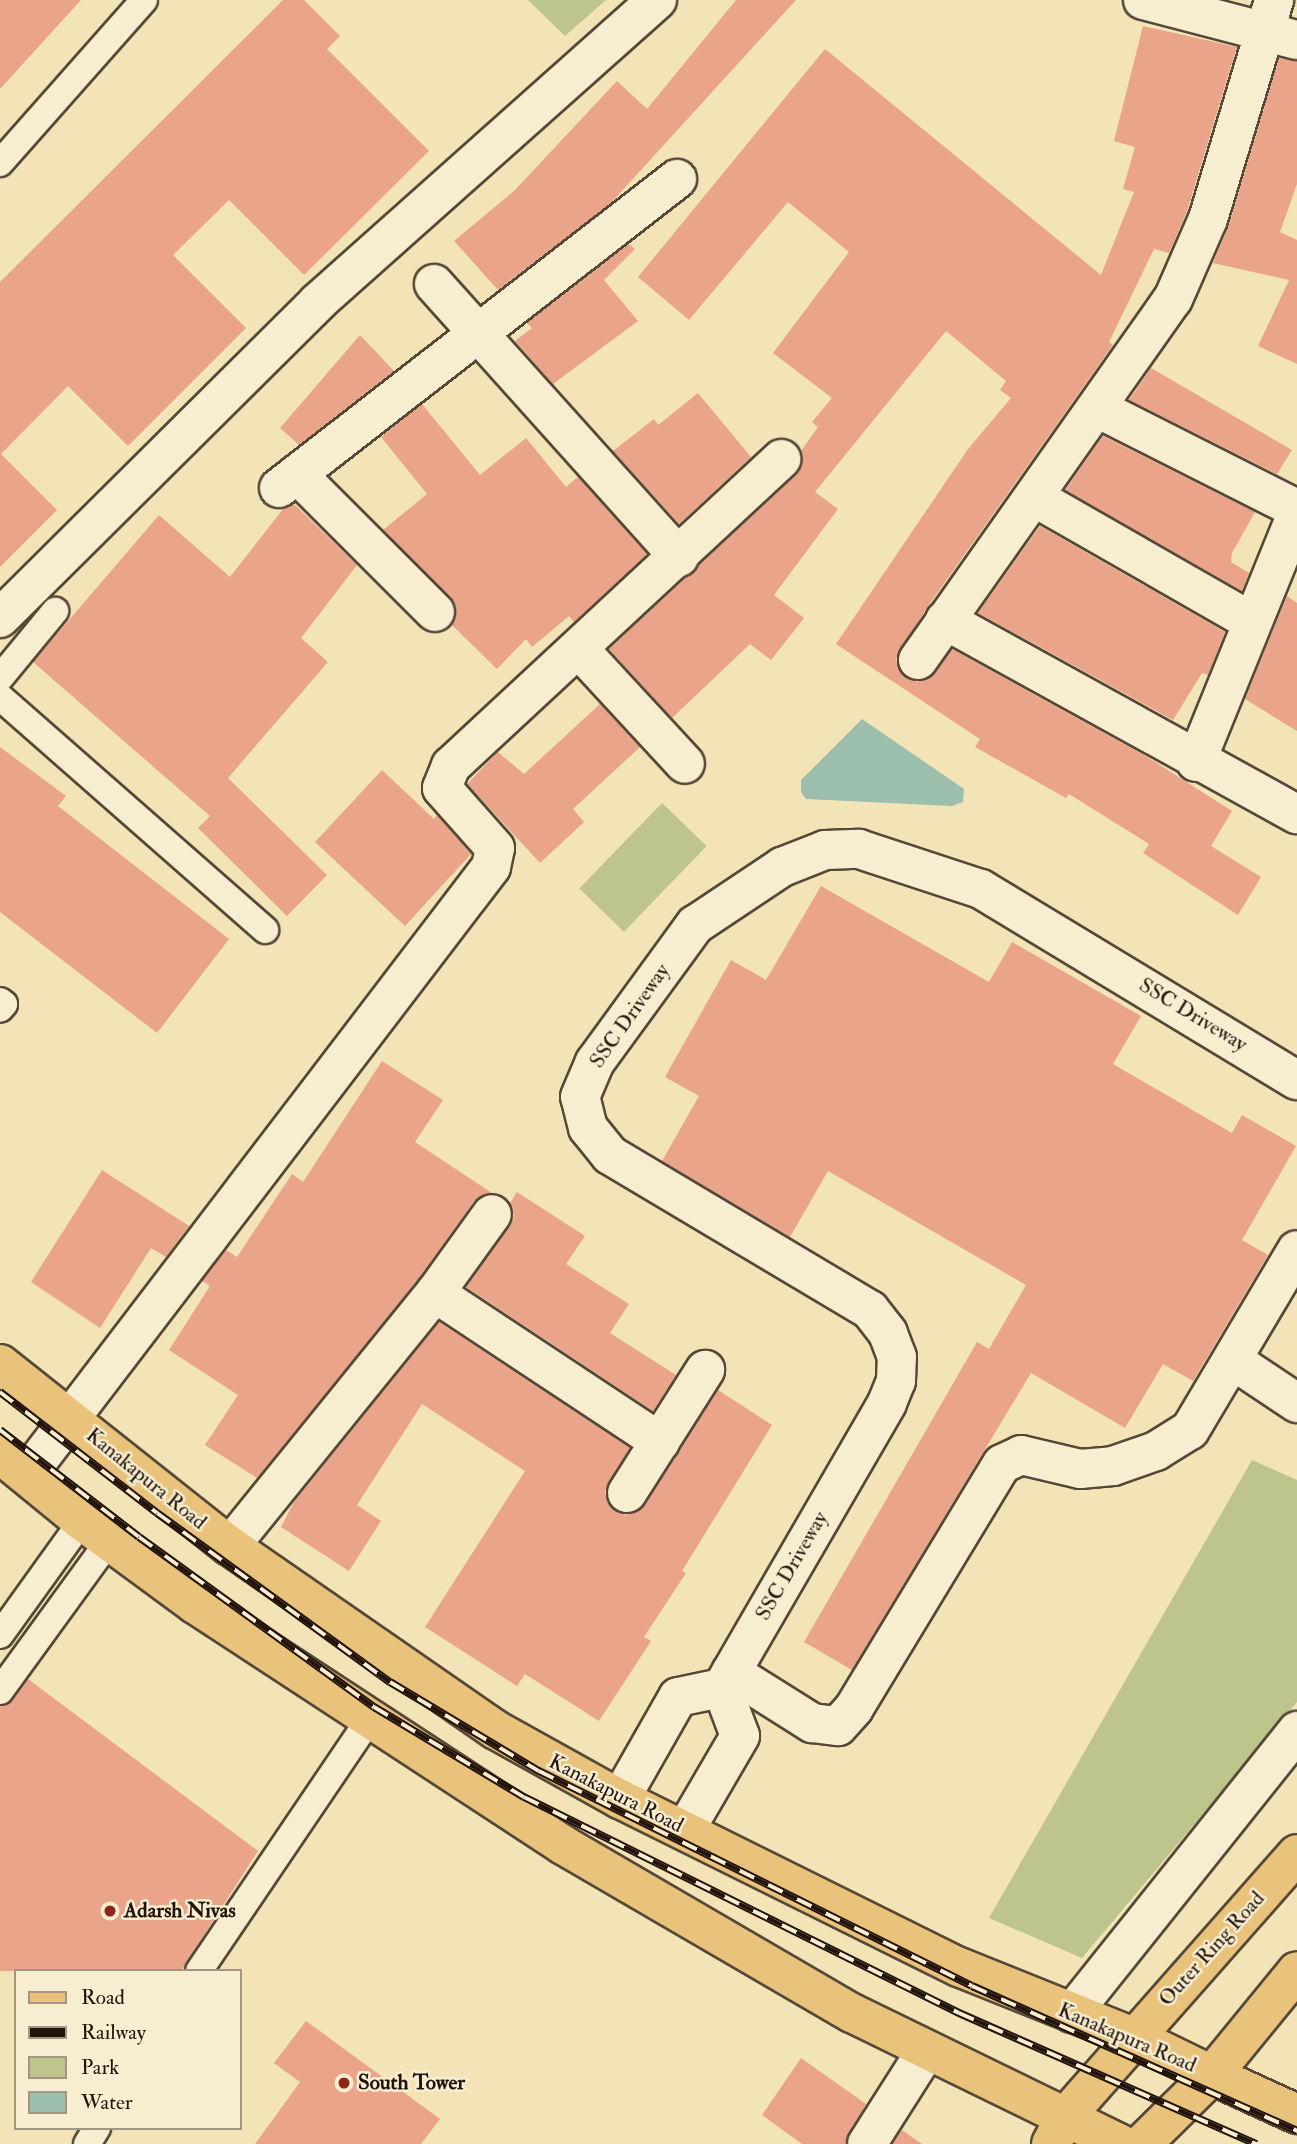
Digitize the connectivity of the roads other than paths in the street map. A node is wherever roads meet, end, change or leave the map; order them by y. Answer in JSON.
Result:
{"nodes":[{"id":1,"x":144,"y":0,"type":"edge"},
{"id":2,"x":657,"y":0,"type":"edge"},
{"id":3,"x":1143,"y":0,"type":"edge"},
{"id":4,"x":1279,"y":25,"type":"edge"},
{"id":5,"x":0,"y":163,"type":"edge"},
{"id":6,"x":677,"y":179,"type":"dead end"},
{"id":7,"x":434,"y":285,"type":"dead end"},
{"id":8,"x":474,"y":334,"type":"junction"},
{"id":9,"x":1099,"y":409,"type":"junction"},
{"id":10,"x":781,"y":458,"type":"dead end"},
{"id":11,"x":1034,"y":497,"type":"junction"},
{"id":12,"x":1297,"y":511,"type":"edge"},
{"id":13,"x":679,"y":557,"type":"junction"},
{"id":14,"x":55,"y":611,"type":"dead end"},
{"id":15,"x":435,"y":612,"type":"dead end"},
{"id":16,"x":0,"y":618,"type":"edge"},
{"id":17,"x":945,"y":620,"type":"junction"},
{"id":18,"x":1252,"y":622,"type":"junction"},
{"id":19,"x":579,"y":649,"type":"junction"},
{"id":20,"x":918,"y":660,"type":"dead end"},
{"id":21,"x":0,"y":678,"type":"edge"},
{"id":22,"x":0,"y":697,"type":"edge"},
{"id":23,"x":1196,"y":762,"type":"junction"},
{"id":24,"x":685,"y":764,"type":"dead end"},
{"id":25,"x":1297,"y":814,"type":"edge"},
{"id":26,"x":265,"y":930,"type":"dead end"},
{"id":27,"x":0,"y":1001,"type":"edge"},
{"id":28,"x":0,"y":1009,"type":"edge"},
{"id":29,"x":1297,"y":1080,"type":"edge"},
{"id":30,"x":492,"y":1214,"type":"dead end"},
{"id":31,"x":1297,"y":1250,"type":"edge"},
{"id":32,"x":435,"y":1293,"type":"junction"},
{"id":33,"x":1234,"y":1361,"type":"junction"},
{"id":34,"x":0,"y":1364,"type":"edge"},
{"id":35,"x":705,"y":1370,"type":"dead end"},
{"id":36,"x":1297,"y":1402,"type":"edge"},
{"id":37,"x":69,"y":1418,"type":"junction"},
{"id":38,"x":660,"y":1442,"type":"junction"},
{"id":39,"x":13,"y":1464,"type":"edge"},
{"id":40,"x":627,"y":1493,"type":"dead end"},
{"id":41,"x":96,"y":1531,"type":"junction"},
{"id":42,"x":230,"y":1546,"type":"junction"},
{"id":43,"x":0,"y":1634,"type":"edge"},
{"id":44,"x":726,"y":1680,"type":"junction"},
{"id":45,"x":0,"y":1690,"type":"edge"},
{"id":46,"x":370,"y":1718,"type":"junction"},
{"id":47,"x":1297,"y":1731,"type":"edge"},
{"id":48,"x":620,"y":1799,"type":"junction"},
{"id":49,"x":685,"y":1830,"type":"junction"},
{"id":50,"x":1297,"y":1854,"type":"edge"},
{"id":51,"x":200,"y":1969,"type":"edge"},
{"id":52,"x":1297,"y":1971,"type":"edge"},
{"id":53,"x":1072,"y":2013,"type":"junction"},
{"id":54,"x":1136,"y":2038,"type":"junction"},
{"id":55,"x":926,"y":2050,"type":"junction"},
{"id":56,"x":1212,"y":2075,"type":"junction"},
{"id":57,"x":1297,"y":2113,"type":"edge"},
{"id":58,"x":1058,"y":2130,"type":"edge"},
{"id":59,"x":867,"y":2144,"type":"edge"},
{"id":60,"x":1120,"y":2144,"type":"edge"},
{"id":61,"x":1142,"y":2144,"type":"edge"}],
"edges":[{"from":1,"to":5,"type":"lane"},
{"from":2,"to":16,"type":"street"},
{"from":3,"to":4,"type":"street"},
{"from":4,"to":9,"type":"street"},
{"from":6,"to":8,"type":"street"},
{"from":7,"to":8,"type":"street"},
{"from":8,"to":13,"type":"street"},
{"from":8,"to":15,"type":"street"},
{"from":9,"to":11,"type":"street"},
{"from":9,"to":12,"type":"street"},
{"from":10,"to":13,"type":"street"},
{"from":11,"to":17,"type":"street"},
{"from":11,"to":18,"type":"street"},
{"from":12,"to":18,"type":"street"},
{"from":13,"to":19,"type":"street"},
{"from":14,"to":21,"type":"lane"},
{"from":17,"to":20,"type":"street"},
{"from":17,"to":23,"type":"street"},
{"from":18,"to":23,"type":"street"},
{"from":19,"to":24,"type":"street"},
{"from":19,"to":37,"type":"street"},
{"from":22,"to":26,"type":"lane"},
{"from":23,"to":25,"type":"street"},
{"from":27,"to":28,"type":"lane"},
{"from":29,"to":44,"type":"street","name":"SSC Driveway"},
{"from":30,"to":32,"type":"street"},
{"from":31,"to":33,"type":"street"},
{"from":32,"to":38,"type":"street"},
{"from":32,"to":42,"type":"street"},
{"from":33,"to":36,"type":"street"},
{"from":33,"to":44,"type":"street"},
{"from":34,"to":37,"type":"main road","name":"Kanakapura Road"},
{"from":35,"to":38,"type":"street"},
{"from":37,"to":39,"type":"street"},
{"from":37,"to":42,"type":"main road","name":"Kanakapura Road"},
{"from":38,"to":40,"type":"street"},
{"from":39,"to":41,"type":"main road"},
{"from":41,"to":43,"type":"lane"},
{"from":41,"to":45,"type":"lane"},
{"from":41,"to":46,"type":"main road"},
{"from":42,"to":48,"type":"main road","name":"Kanakapura Road"},
{"from":44,"to":48,"type":"street"},
{"from":44,"to":49,"type":"street"},
{"from":46,"to":51,"type":"lane"},
{"from":46,"to":55,"type":"main road"},
{"from":47,"to":53,"type":"street"},
{"from":48,"to":49,"type":"main road","name":"Kanakapura Road"},
{"from":49,"to":53,"type":"main road","name":"Kanakapura Road"},
{"from":50,"to":54,"type":"main road","name":"Outer Ring Road"},
{"from":52,"to":56,"type":"main road"},
{"from":53,"to":54,"type":"main road","name":"Kanakapura Road"},
{"from":54,"to":56,"type":"main road","name":"Kanakapura Road"},
{"from":54,"to":58,"type":"main road","name":"Outer Ring Road"},
{"from":55,"to":58,"type":"main road"},
{"from":55,"to":59,"type":"street"},
{"from":56,"to":57,"type":"main road","name":"Kanakapura Road"},
{"from":56,"to":61,"type":"main road"},
{"from":58,"to":60,"type":"main road"}]}
